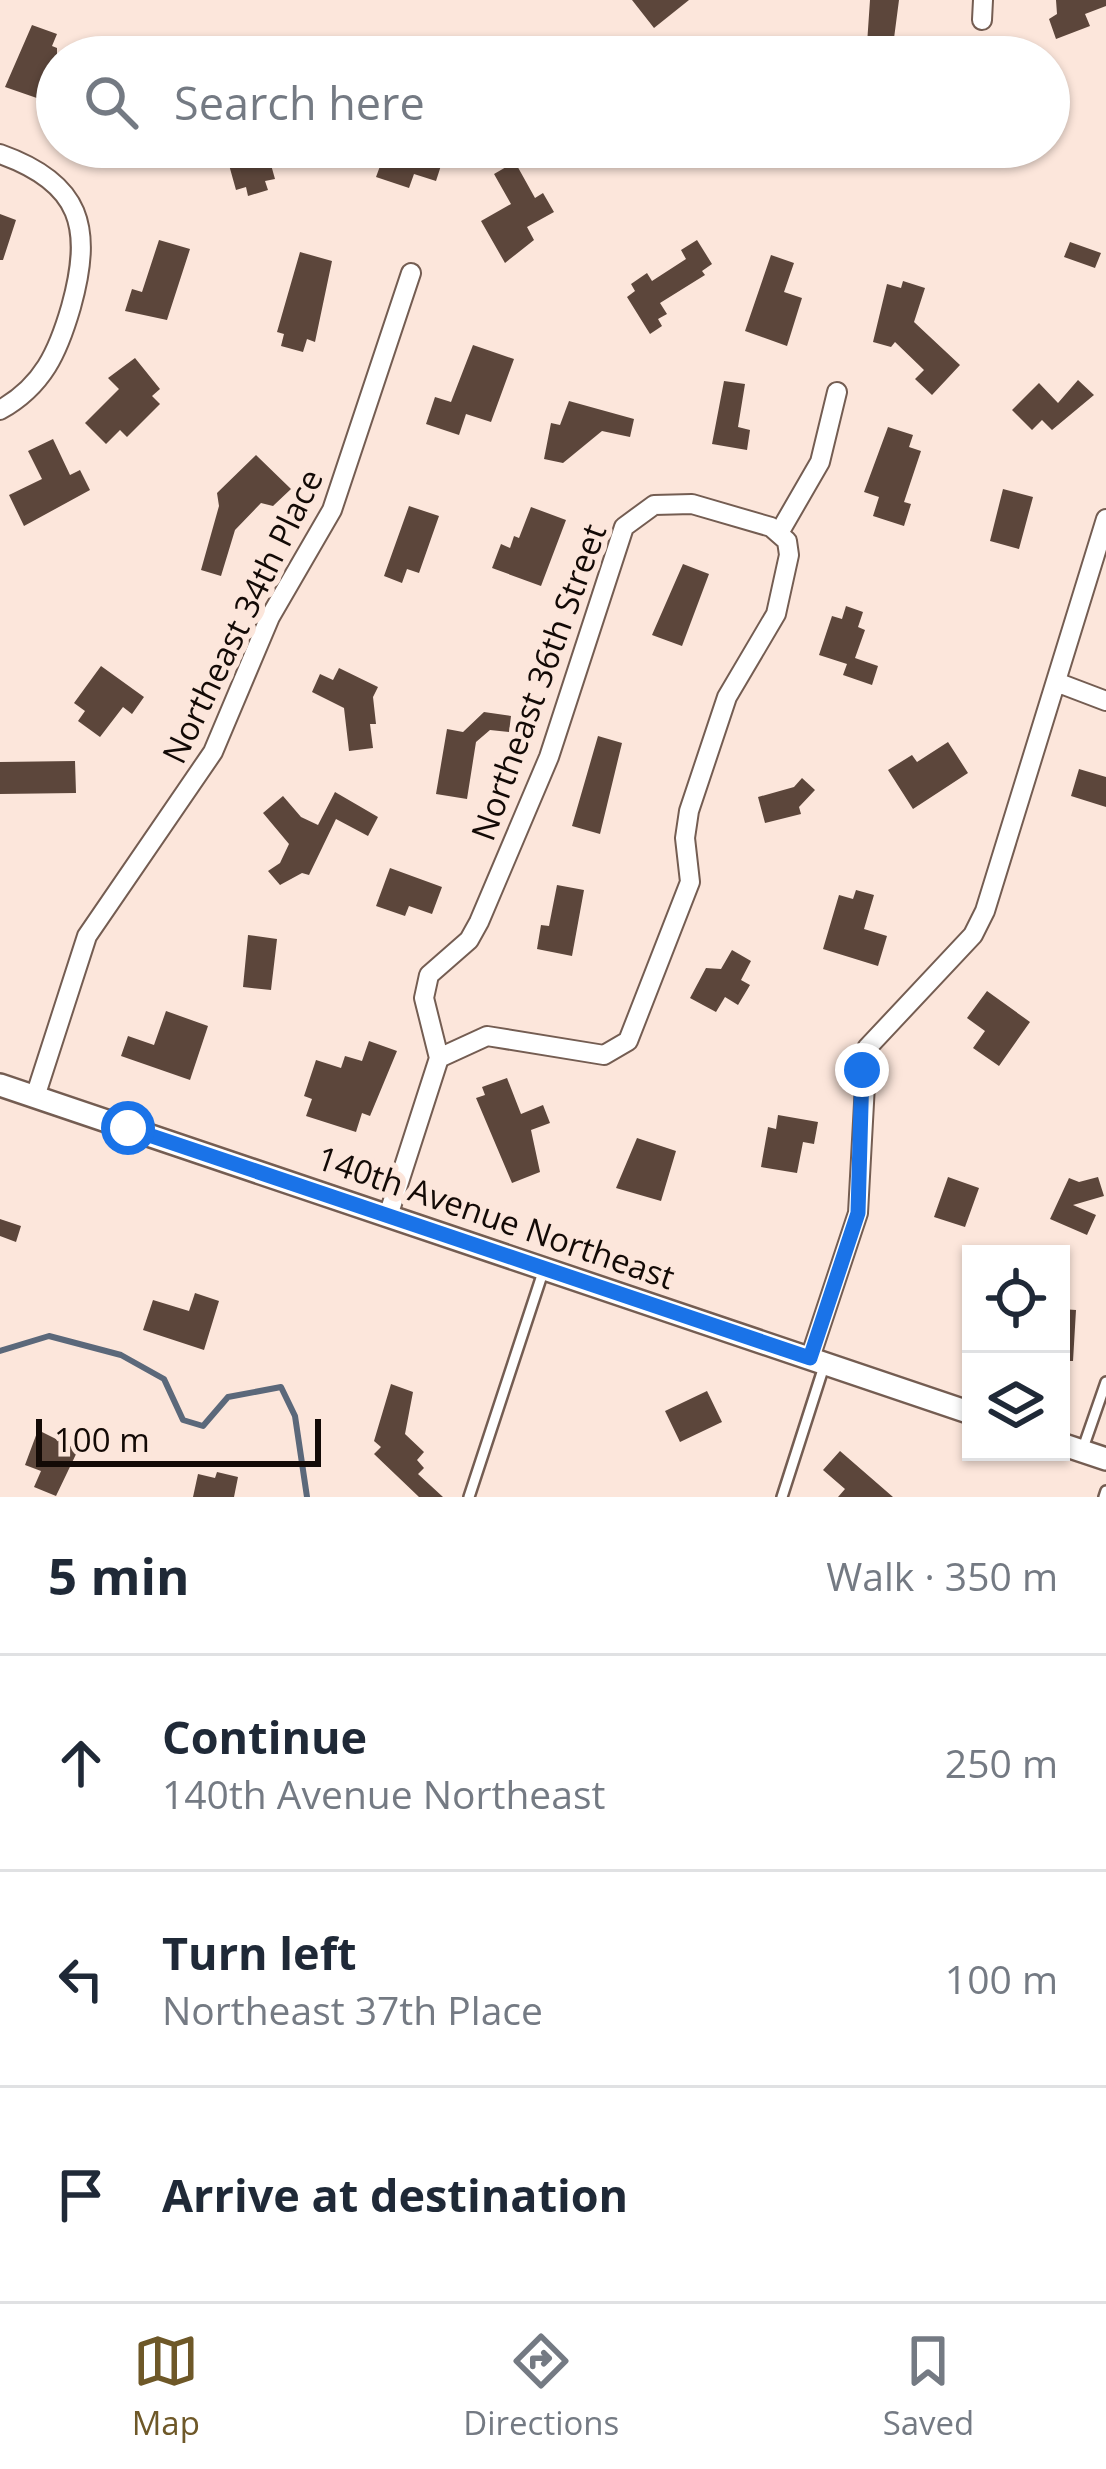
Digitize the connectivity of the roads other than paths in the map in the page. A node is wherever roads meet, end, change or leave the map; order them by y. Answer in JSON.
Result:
{"nodes":[{"id":1,"x":0,"y":154,"type":"edge"},
{"id":2,"x":411,"y":273,"type":"dead end"},
{"id":3,"x":837,"y":392,"type":"dead end"},
{"id":4,"x":0,"y":410,"type":"edge"},
{"id":5,"x":1106,"y":519,"type":"edge"},
{"id":6,"x":783,"y":537,"type":"junction"},
{"id":7,"x":1056,"y":682,"type":"junction"},
{"id":8,"x":1106,"y":700,"type":"edge"},
{"id":9,"x":439,"y":1058,"type":"junction"},
{"id":10,"x":0,"y":1085,"type":"edge"},
{"id":11,"x":35,"y":1097,"type":"junction"},
{"id":12,"x":388,"y":1216,"type":"junction"},
{"id":13,"x":544,"y":1269,"type":"junction"},
{"id":14,"x":818,"y":1361,"type":"junction"},
{"id":15,"x":1106,"y":1382,"type":"edge"},
{"id":16,"x":962,"y":1410,"type":"edge"},
{"id":17,"x":1071,"y":1447,"type":"edge"},
{"id":18,"x":1106,"y":1459,"type":"edge"},
{"id":19,"x":469,"y":1497,"type":"edge"},
{"id":20,"x":782,"y":1497,"type":"edge"}],
"edges":[{"from":1,"to":4,"type":"street"},
{"from":2,"to":11,"type":"street","name":"Northeast 34th Place"},
{"from":3,"to":6,"type":"street"},
{"from":5,"to":7,"type":"street"},
{"from":6,"to":9,"type":"street"},
{"from":6,"to":9,"type":"street","name":"Northeast 36th Street"},
{"from":7,"to":8,"type":"street"},
{"from":7,"to":14,"type":"street"},
{"from":9,"to":12,"type":"street"},
{"from":10,"to":11,"type":"street","name":"140th Avenue Northeast"},
{"from":11,"to":12,"type":"street","name":"140th Avenue Northeast"},
{"from":12,"to":13,"type":"street","name":"140th Avenue Northeast"},
{"from":13,"to":14,"type":"street","name":"140th Avenue Northeast"},
{"from":13,"to":19,"type":"lane"},
{"from":14,"to":16,"type":"street","name":"140th Avenue Northeast"},
{"from":14,"to":20,"type":"lane"},
{"from":15,"to":17,"type":"lane"},
{"from":17,"to":18,"type":"street"}]}
